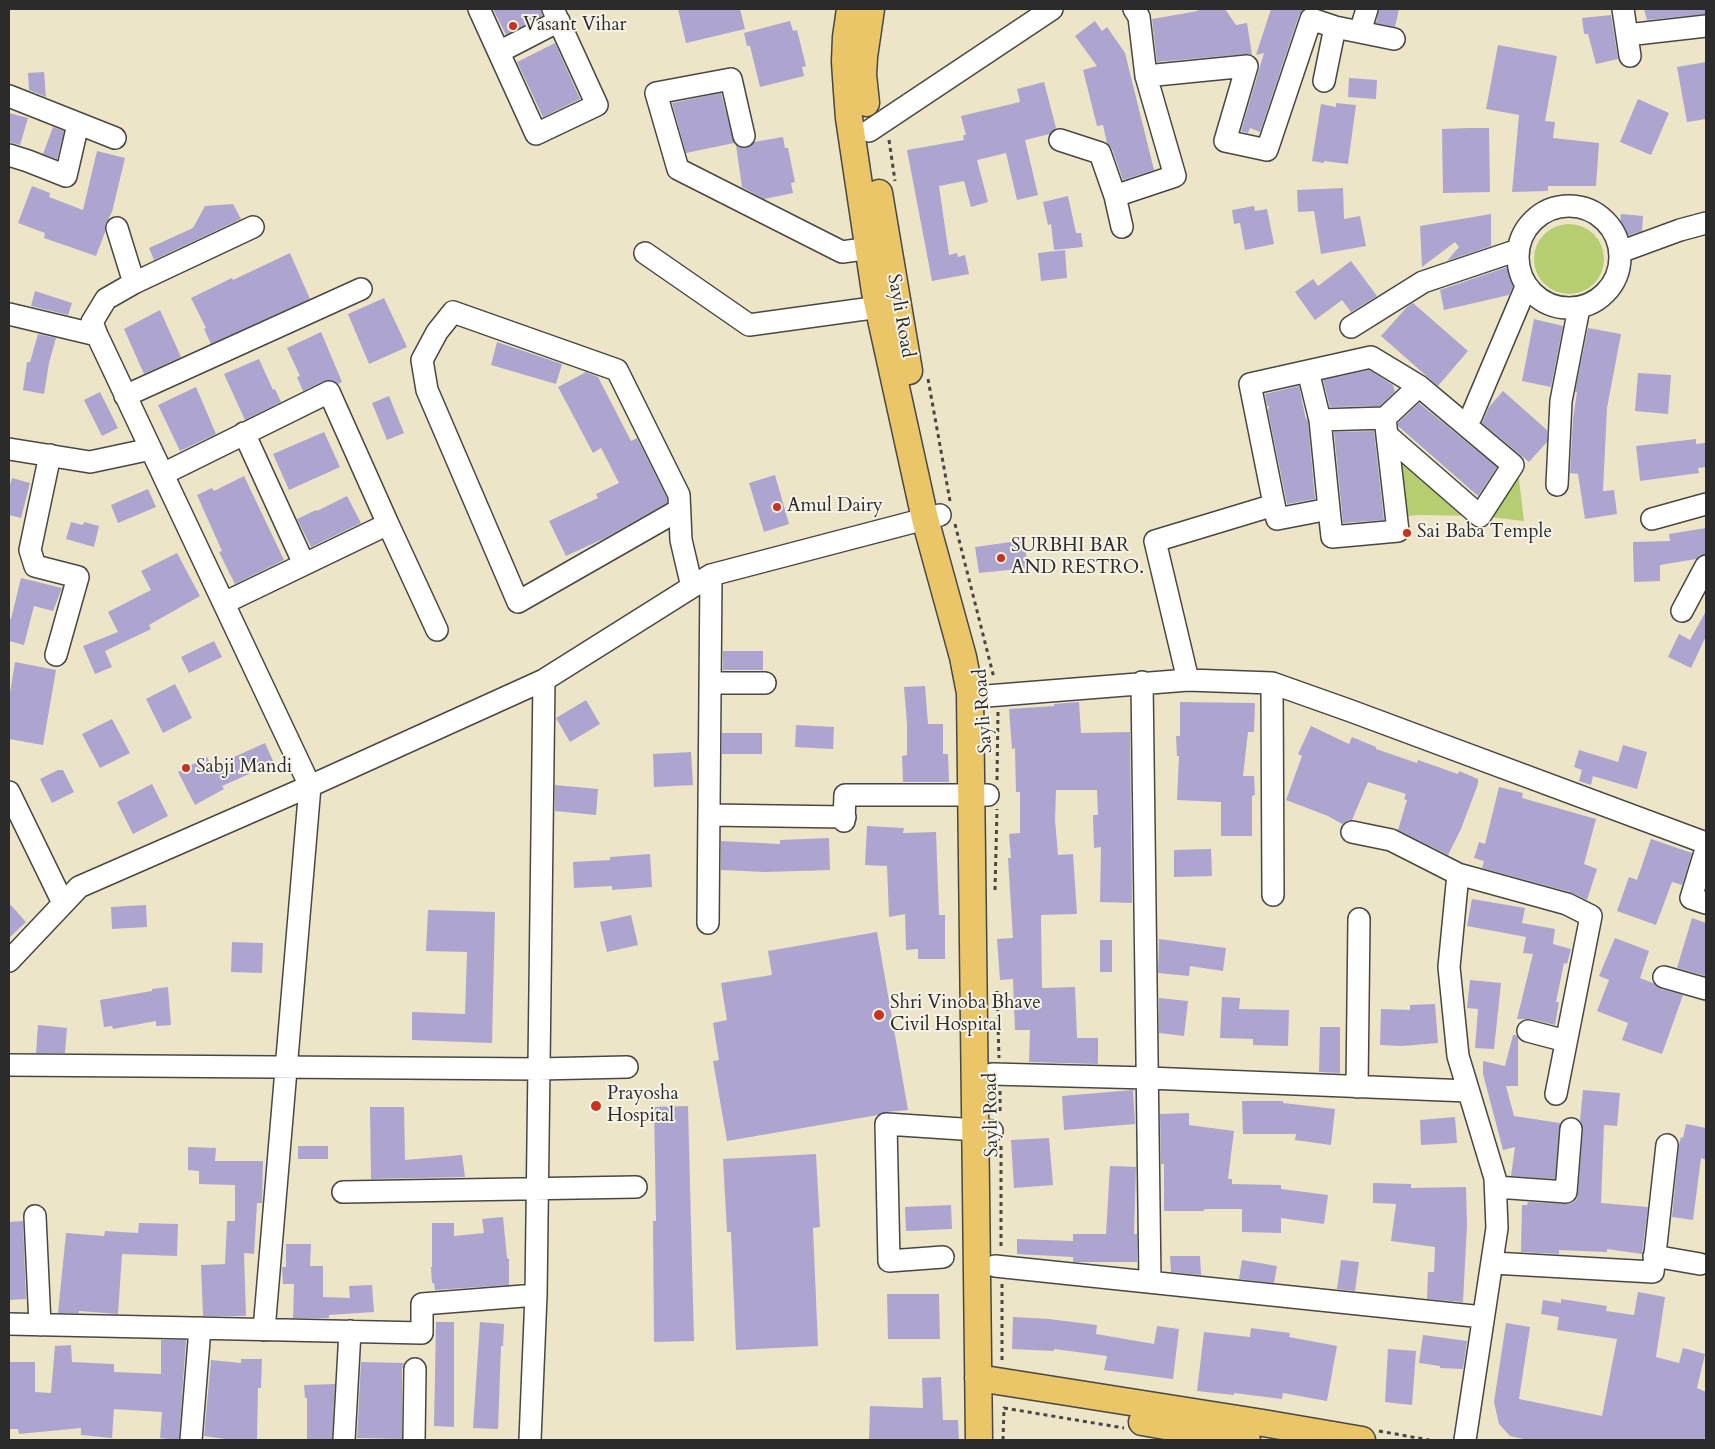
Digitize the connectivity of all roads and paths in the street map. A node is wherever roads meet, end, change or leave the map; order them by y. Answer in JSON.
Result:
{"nodes":[{"id":1,"x":479,"y":9,"type":"edge"},
{"id":2,"x":850,"y":9,"type":"edge"},
{"id":3,"x":871,"y":9,"type":"edge"},
{"id":4,"x":1052,"y":9,"type":"edge"},
{"id":5,"x":1134,"y":9,"type":"edge"},
{"id":6,"x":1367,"y":9,"type":"edge"},
{"id":7,"x":1623,"y":9,"type":"edge"},
{"id":8,"x":556,"y":15,"type":"edge"},
{"id":9,"x":1706,"y":26,"type":"edge"},
{"id":10,"x":1335,"y":27,"type":"junction"},
{"id":11,"x":1360,"y":32,"type":"junction"},
{"id":12,"x":1394,"y":40,"type":"dead end"},
{"id":13,"x":499,"y":52,"type":"junction"},
{"id":14,"x":1146,"y":76,"type":"junction"},
{"id":15,"x":1324,"y":81,"type":"dead end"},
{"id":16,"x":9,"y":96,"type":"edge"},
{"id":17,"x":78,"y":124,"type":"junction"},
{"id":18,"x":878,"y":133,"type":"junction"},
{"id":19,"x":744,"y":136,"type":"dead end"},
{"id":20,"x":115,"y":138,"type":"dead end"},
{"id":21,"x":1060,"y":140,"type":"dead end"},
{"id":22,"x":9,"y":155,"type":"edge"},
{"id":23,"x":896,"y":184,"type":"dead end"},
{"id":24,"x":1115,"y":196,"type":"junction"},
{"id":25,"x":1706,"y":223,"type":"edge"},
{"id":26,"x":253,"y":227,"type":"dead end"},
{"id":27,"x":1122,"y":227,"type":"dead end"},
{"id":28,"x":117,"y":228,"type":"dead end"},
{"id":29,"x":878,"y":247,"type":"junction"},
{"id":30,"x":1518,"y":250,"type":"junction"},
{"id":31,"x":1620,"y":252,"type":"junction"},
{"id":32,"x":645,"y":253,"type":"dead end"},
{"id":33,"x":134,"y":283,"type":"junction"},
{"id":34,"x":1526,"y":287,"type":"junction"},
{"id":35,"x":361,"y":288,"type":"dead end"},
{"id":36,"x":887,"y":306,"type":"junction"},
{"id":37,"x":1579,"y":308,"type":"junction"},
{"id":38,"x":9,"y":314,"type":"edge"},
{"id":39,"x":1350,"y":327,"type":"dead end"},
{"id":40,"x":97,"y":335,"type":"junction"},
{"id":41,"x":927,"y":369,"type":"dead end"},
{"id":42,"x":1308,"y":371,"type":"junction"},
{"id":43,"x":1418,"y":386,"type":"junction"},
{"id":44,"x":125,"y":396,"type":"junction"},
{"id":45,"x":1471,"y":417,"type":"dead end"},
{"id":46,"x":1320,"y":420,"type":"junction"},
{"id":47,"x":1386,"y":427,"type":"junction"},
{"id":48,"x":244,"y":433,"type":"junction"},
{"id":49,"x":9,"y":448,"type":"edge"},
{"id":50,"x":151,"y":449,"type":"junction"},
{"id":51,"x":50,"y":455,"type":"junction"},
{"id":52,"x":163,"y":474,"type":"junction"},
{"id":53,"x":1556,"y":485,"type":"dead end"},
{"id":54,"x":1706,"y":504,"type":"edge"},
{"id":55,"x":1274,"y":505,"type":"junction"},
{"id":56,"x":1329,"y":509,"type":"junction"},
{"id":57,"x":679,"y":510,"type":"junction"},
{"id":58,"x":943,"y":515,"type":"junction"},
{"id":59,"x":1652,"y":519,"type":"dead end"},
{"id":60,"x":388,"y":524,"type":"junction"},
{"id":61,"x":304,"y":564,"type":"junction"},
{"id":62,"x":1706,"y":566,"type":"edge"},
{"id":63,"x":711,"y":575,"type":"junction"},
{"id":64,"x":692,"y":587,"type":"junction"},
{"id":65,"x":224,"y":603,"type":"junction"},
{"id":66,"x":1682,"y":611,"type":"dead end"},
{"id":67,"x":437,"y":630,"type":"dead end"},
{"id":68,"x":56,"y":655,"type":"dead end"},
{"id":69,"x":544,"y":680,"type":"junction"},
{"id":70,"x":1188,"y":680,"type":"junction"},
{"id":71,"x":765,"y":682,"type":"dead end"},
{"id":72,"x":1142,"y":682,"type":"junction"},
{"id":73,"x":1272,"y":683,"type":"junction"},
{"id":74,"x":710,"y":684,"type":"junction"},
{"id":75,"x":993,"y":695,"type":"junction"},
{"id":76,"x":310,"y":786,"type":"junction"},
{"id":77,"x":9,"y":792,"type":"edge"},
{"id":78,"x":988,"y":794,"type":"junction"},
{"id":79,"x":709,"y":815,"type":"junction"},
{"id":80,"x":1352,"y":832,"type":"dead end"},
{"id":81,"x":1706,"y":842,"type":"edge"},
{"id":82,"x":1706,"y":849,"type":"edge"},
{"id":83,"x":1458,"y":874,"type":"junction"},
{"id":84,"x":995,"y":891,"type":"dead end"},
{"id":85,"x":1273,"y":895,"type":"dead end"},
{"id":86,"x":63,"y":903,"type":"junction"},
{"id":87,"x":1706,"y":903,"type":"edge"},
{"id":88,"x":1359,"y":919,"type":"dead end"},
{"id":89,"x":708,"y":923,"type":"dead end"},
{"id":90,"x":9,"y":961,"type":"edge"},
{"id":91,"x":1664,"y":977,"type":"dead end"},
{"id":92,"x":996,"y":986,"type":"dead end"},
{"id":93,"x":1706,"y":989,"type":"edge"},
{"id":94,"x":1528,"y":1031,"type":"dead end"},
{"id":95,"x":1566,"y":1041,"type":"junction"},
{"id":96,"x":9,"y":1064,"type":"edge"},
{"id":97,"x":286,"y":1067,"type":"junction"},
{"id":98,"x":628,"y":1067,"type":"dead end"},
{"id":99,"x":539,"y":1068,"type":"junction"},
{"id":100,"x":996,"y":1074,"type":"junction"},
{"id":101,"x":1148,"y":1078,"type":"junction"},
{"id":102,"x":1357,"y":1087,"type":"junction"},
{"id":103,"x":1468,"y":1091,"type":"junction"},
{"id":104,"x":1556,"y":1094,"type":"dead end"},
{"id":105,"x":1571,"y":1129,"type":"dead end"},
{"id":106,"x":992,"y":1131,"type":"junction"},
{"id":107,"x":1666,"y":1145,"type":"dead end"},
{"id":108,"x":636,"y":1187,"type":"dead end"},
{"id":109,"x":1496,"y":1187,"type":"junction"},
{"id":110,"x":537,"y":1188,"type":"junction"},
{"id":111,"x":343,"y":1192,"type":"dead end"},
{"id":112,"x":35,"y":1216,"type":"dead end"},
{"id":113,"x":1654,"y":1256,"type":"junction"},
{"id":114,"x":944,"y":1257,"type":"dead end"},
{"id":115,"x":1493,"y":1263,"type":"junction"},
{"id":116,"x":1700,"y":1264,"type":"dead end"},
{"id":117,"x":998,"y":1266,"type":"junction"},
{"id":118,"x":1150,"y":1282,"type":"junction"},
{"id":119,"x":536,"y":1295,"type":"junction"},
{"id":120,"x":1482,"y":1317,"type":"junction"},
{"id":121,"x":9,"y":1324,"type":"edge"},
{"id":122,"x":40,"y":1325,"type":"junction"},
{"id":123,"x":200,"y":1328,"type":"junction"},
{"id":124,"x":264,"y":1330,"type":"junction"},
{"id":125,"x":350,"y":1331,"type":"junction"},
{"id":126,"x":415,"y":1368,"type":"dead end"},
{"id":127,"x":992,"y":1382,"type":"junction"},
{"id":128,"x":1127,"y":1429,"type":"dead end"},
{"id":129,"x":1366,"y":1435,"type":"edge"},
{"id":130,"x":191,"y":1440,"type":"edge"},
{"id":131,"x":344,"y":1440,"type":"edge"},
{"id":132,"x":414,"y":1440,"type":"edge"},
{"id":133,"x":530,"y":1440,"type":"edge"},
{"id":134,"x":979,"y":1440,"type":"edge"},
{"id":135,"x":996,"y":1440,"type":"edge"},
{"id":136,"x":1003,"y":1440,"type":"edge"},
{"id":137,"x":1247,"y":1440,"type":"edge"},
{"id":138,"x":1428,"y":1440,"type":"edge"},
{"id":139,"x":1464,"y":1440,"type":"edge"}],
"edges":[{"from":1,"to":13,"type":"street"},
{"from":2,"to":29,"type":"main road"},
{"from":3,"to":18,"type":"main road","name":"Sayli Road"},
{"from":4,"to":18,"type":"street"},
{"from":5,"to":14,"type":"street"},
{"from":6,"to":11,"type":"street"},
{"from":7,"to":9,"type":"street"},
{"from":8,"to":13,"type":"street"},
{"from":8,"to":13,"type":"street"},
{"from":10,"to":11,"type":"street"},
{"from":10,"to":14,"type":"street"},
{"from":10,"to":15,"type":"street"},
{"from":11,"to":12,"type":"street"},
{"from":14,"to":24,"type":"street"},
{"from":16,"to":17,"type":"street"},
{"from":17,"to":20,"type":"street"},
{"from":17,"to":22,"type":"street"},
{"from":18,"to":23,"type":"path"},
{"from":18,"to":29,"type":"main road","name":"Sayli Road"},
{"from":19,"to":29,"type":"street"},
{"from":21,"to":24,"type":"street"},
{"from":24,"to":27,"type":"street"},
{"from":25,"to":31,"type":"street"},
{"from":26,"to":33,"type":"street"},
{"from":28,"to":33,"type":"street"},
{"from":29,"to":36,"type":"main road","name":"Sayli Road"},
{"from":30,"to":31,"type":"street"},
{"from":30,"to":34,"type":"street"},
{"from":30,"to":39,"type":"street"},
{"from":31,"to":37,"type":"street"},
{"from":32,"to":36,"type":"street"},
{"from":33,"to":40,"type":"street"},
{"from":34,"to":37,"type":"street"},
{"from":34,"to":45,"type":"street"},
{"from":35,"to":44,"type":"street"},
{"from":36,"to":58,"type":"main road","name":"Sayli Road"},
{"from":37,"to":53,"type":"street"},
{"from":38,"to":40,"type":"street"},
{"from":40,"to":44,"type":"street"},
{"from":41,"to":58,"type":"path"},
{"from":42,"to":43,"type":"street"},
{"from":42,"to":46,"type":"street"},
{"from":42,"to":55,"type":"street"},
{"from":43,"to":47,"type":"street"},
{"from":43,"to":47,"type":"street"},
{"from":44,"to":50,"type":"street"},
{"from":46,"to":47,"type":"street"},
{"from":46,"to":56,"type":"street"},
{"from":47,"to":56,"type":"street"},
{"from":48,"to":52,"type":"street"},
{"from":48,"to":60,"type":"street"},
{"from":48,"to":61,"type":"street"},
{"from":49,"to":51,"type":"street"},
{"from":50,"to":51,"type":"street"},
{"from":50,"to":52,"type":"street"},
{"from":51,"to":68,"type":"street"},
{"from":52,"to":65,"type":"street"},
{"from":54,"to":59,"type":"street"},
{"from":55,"to":56,"type":"street"},
{"from":55,"to":70,"type":"street"},
{"from":57,"to":57,"type":"street"},
{"from":57,"to":64,"type":"street"},
{"from":58,"to":63,"type":"street"},
{"from":58,"to":75,"type":"path"},
{"from":58,"to":75,"type":"main road","name":"Sayli Road"},
{"from":58,"to":78,"type":"main road"},
{"from":60,"to":61,"type":"street"},
{"from":60,"to":67,"type":"street"},
{"from":61,"to":65,"type":"street"},
{"from":62,"to":66,"type":"street"},
{"from":63,"to":64,"type":"street"},
{"from":63,"to":74,"type":"street"},
{"from":64,"to":69,"type":"street"},
{"from":65,"to":76,"type":"street"},
{"from":69,"to":76,"type":"street"},
{"from":69,"to":99,"type":"street"},
{"from":70,"to":72,"type":"street"},
{"from":70,"to":73,"type":"street"},
{"from":71,"to":74,"type":"street"},
{"from":72,"to":75,"type":"street"},
{"from":72,"to":101,"type":"street"},
{"from":73,"to":81,"type":"street"},
{"from":73,"to":85,"type":"street"},
{"from":74,"to":79,"type":"street"},
{"from":75,"to":78,"type":"main road","name":"Sayli Road"},
{"from":75,"to":78,"type":"path"},
{"from":76,"to":86,"type":"street"},
{"from":76,"to":97,"type":"street"},
{"from":77,"to":86,"type":"street"},
{"from":78,"to":79,"type":"street"},
{"from":78,"to":84,"type":"path"},
{"from":78,"to":100,"type":"main road","name":"Sayli Road"},
{"from":78,"to":106,"type":"main road"},
{"from":79,"to":89,"type":"street"},
{"from":80,"to":83,"type":"street"},
{"from":82,"to":87,"type":"street"},
{"from":83,"to":95,"type":"street"},
{"from":83,"to":103,"type":"street"},
{"from":86,"to":90,"type":"street"},
{"from":88,"to":102,"type":"street"},
{"from":91,"to":93,"type":"street"},
{"from":92,"to":100,"type":"path"},
{"from":94,"to":95,"type":"street"},
{"from":95,"to":104,"type":"street"},
{"from":96,"to":97,"type":"street"},
{"from":97,"to":99,"type":"street"},
{"from":97,"to":124,"type":"street"},
{"from":98,"to":99,"type":"street"},
{"from":99,"to":110,"type":"street"},
{"from":100,"to":101,"type":"street"},
{"from":100,"to":106,"type":"main road","name":"Sayli Road"},
{"from":100,"to":106,"type":"path"},
{"from":101,"to":102,"type":"street"},
{"from":101,"to":118,"type":"street"},
{"from":102,"to":103,"type":"street"},
{"from":103,"to":109,"type":"street"},
{"from":105,"to":109,"type":"street"},
{"from":106,"to":114,"type":"street"},
{"from":106,"to":117,"type":"main road","name":"Sayli Road"},
{"from":106,"to":117,"type":"path"},
{"from":106,"to":127,"type":"main road"},
{"from":107,"to":113,"type":"street"},
{"from":108,"to":110,"type":"street"},
{"from":109,"to":115,"type":"street"},
{"from":110,"to":111,"type":"street"},
{"from":110,"to":119,"type":"street"},
{"from":112,"to":122,"type":"street"},
{"from":113,"to":115,"type":"street"},
{"from":113,"to":116,"type":"street"},
{"from":115,"to":120,"type":"street"},
{"from":117,"to":118,"type":"street"},
{"from":117,"to":127,"type":"main road","name":"Sayli Road"},
{"from":117,"to":127,"type":"path"},
{"from":118,"to":120,"type":"street"},
{"from":119,"to":125,"type":"street"},
{"from":119,"to":133,"type":"street"},
{"from":120,"to":139,"type":"street"},
{"from":121,"to":122,"type":"street"},
{"from":122,"to":123,"type":"street"},
{"from":123,"to":124,"type":"street"},
{"from":123,"to":130,"type":"street"},
{"from":124,"to":125,"type":"street"},
{"from":125,"to":131,"type":"street"},
{"from":126,"to":132,"type":"street"},
{"from":127,"to":129,"type":"main road"},
{"from":127,"to":134,"type":"main road"},
{"from":127,"to":135,"type":"main road"},
{"from":127,"to":137,"type":"main road"},
{"from":128,"to":136,"type":"path"},
{"from":129,"to":138,"type":"path"}]}
